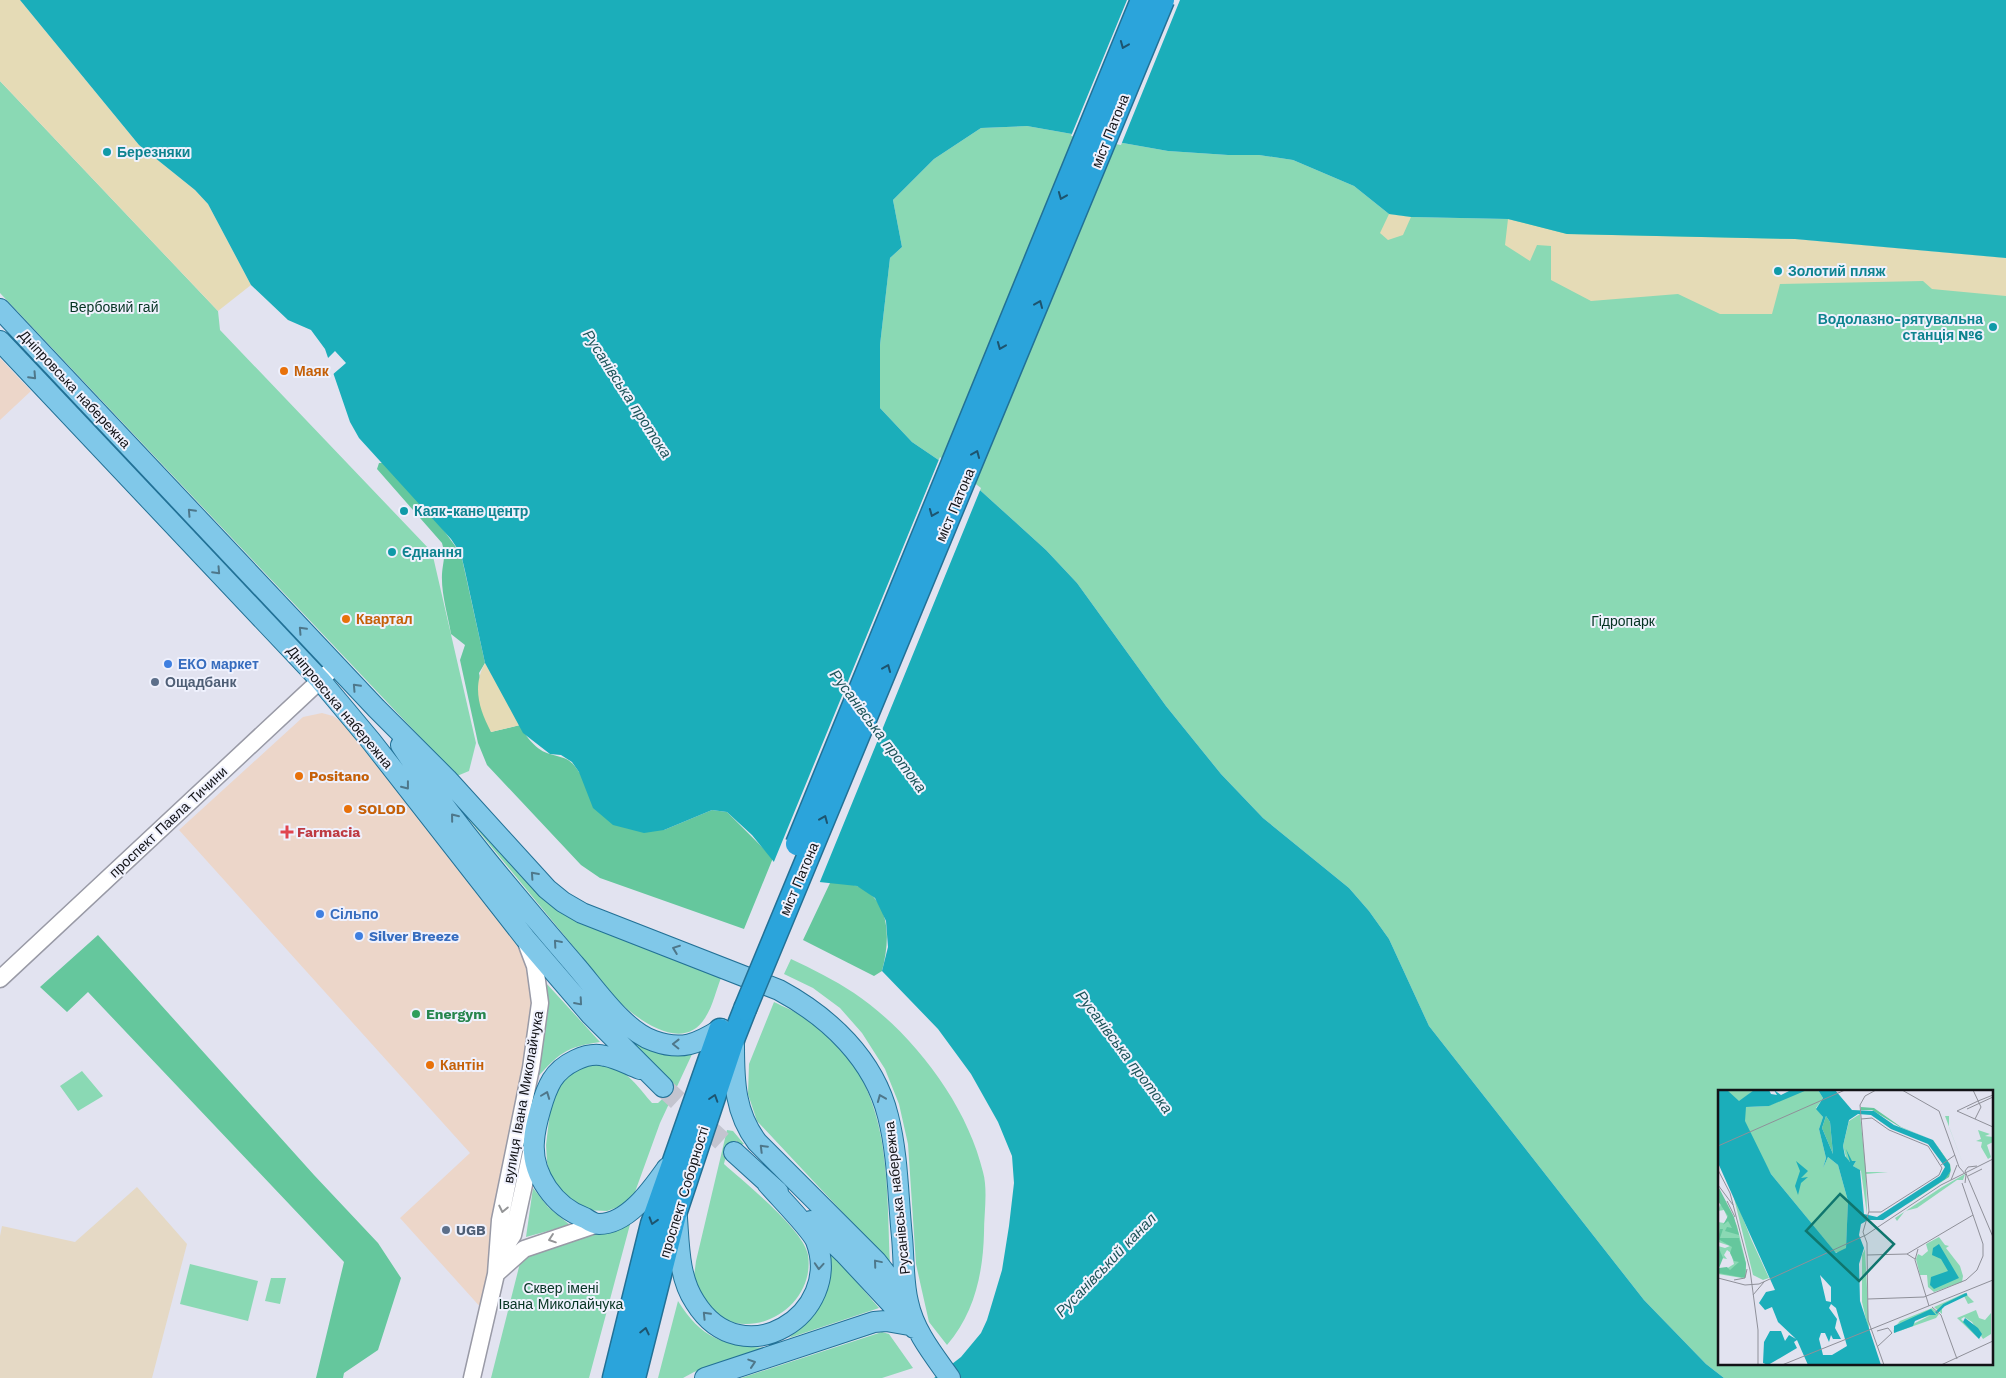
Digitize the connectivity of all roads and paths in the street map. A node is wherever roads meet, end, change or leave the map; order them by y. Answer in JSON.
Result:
{"nodes":[{"id":1,"x":1142,"y":0,"type":"edge"},
{"id":2,"x":1163,"y":0,"type":"edge"},
{"id":3,"x":0,"y":309,"type":"edge"},
{"id":4,"x":0,"y":341,"type":"edge"},
{"id":5,"x":336,"y":665,"type":"junction"},
{"id":6,"x":320,"y":680,"type":"junction"},
{"id":7,"x":376,"y":708,"type":"junction"},
{"id":8,"x":524,"y":938,"type":"junction"},
{"id":9,"x":0,"y":980,"type":"edge"},
{"id":10,"x":779,"y":990,"type":"joint"},
{"id":11,"x":732,"y":1021,"type":"junction"},
{"id":12,"x":647,"y":1072,"type":"junction"},
{"id":13,"x":663,"y":1087,"type":"tunnel mouth"},
{"id":14,"x":533,"y":1142,"type":"junction"},
{"id":15,"x":734,"y":1152,"type":"tunnel mouth"},
{"id":16,"x":674,"y":1158,"type":"junction"},
{"id":17,"x":767,"y":1183,"type":"junction"},
{"id":18,"x":676,"y":1211,"type":"junction"},
{"id":19,"x":598,"y":1224,"type":"junction"},
{"id":20,"x":499,"y":1257,"type":"junction"},
{"id":21,"x":496,"y":1274,"type":"junction"},
{"id":22,"x":907,"y":1301,"type":"junction"},
{"id":23,"x":917,"y":1333,"type":"junction"},
{"id":24,"x":472,"y":1378,"type":"edge"},
{"id":25,"x":614,"y":1378,"type":"edge"},
{"id":26,"x":634,"y":1378,"type":"edge"},
{"id":27,"x":705,"y":1378,"type":"edge"},
{"id":28,"x":950,"y":1378,"type":"edge"}],
"edges":[{"from":1,"to":11,"type":"highway","name":"міст Патона","one_way":true,"bridge":true},
{"from":11,"to":2,"type":"highway","name":"міст Патона","one_way":true,"bridge":true},
{"from":5,"to":3,"type":"main road","name":"Дніпровська набережна","one_way":true},
{"from":4,"to":6,"type":"main road","name":"Дніпровська набережна","one_way":true},
{"from":5,"to":6,"type":"street","name":"проспект Павла Тичини"},
{"from":7,"to":5,"type":"main road","name":"Дніпровська набережна","one_way":true},
{"from":6,"to":8,"type":"main road","name":"Дніпровська набережна","one_way":true},
{"from":6,"to":9,"type":"street","name":"проспект Павла Тичини"},
{"from":10,"to":7,"type":"main road","name":"Дніпровська набережна","one_way":true},
{"from":11,"to":7,"type":"main road","name":"Дніпровська набережна","one_way":true},
{"from":8,"to":12,"type":"main road","name":"Дніпровська набережна","one_way":true},
{"from":8,"to":20,"type":"street","name":"вулиця Івана Миколайчука","one_way":true},
{"from":22,"to":10,"type":"main road","name":"Русанівська набережна","one_way":true},
{"from":11,"to":16,"type":"highway","name":"проспект Соборності"},
{"from":18,"to":11,"type":"highway","name":"проспект Соборності","one_way":true},
{"from":22,"to":11,"type":"main road","name":"Русанівська набережна","one_way":true},
{"from":12,"to":13,"type":"main road","name":"Дніпровська набережна"},
{"from":14,"to":12,"type":"main road","name":"вулиця Івана Миколайчука","one_way":true},
{"from":14,"to":19,"type":"main road"},
{"from":14,"to":20,"type":"street","name":"вулиця Івана Миколайчука"},
{"from":15,"to":17,"type":"main road","name":"Русанівська набережна"},
{"from":16,"to":19,"type":"main road"},
{"from":16,"to":25,"type":"highway","name":"проспект Соборності","one_way":true},
{"from":17,"to":18,"type":"main road","one_way":true},
{"from":17,"to":23,"type":"main road","name":"Русанівська набережна"},
{"from":26,"to":18,"type":"highway","name":"проспект Соборності","one_way":true},
{"from":19,"to":21,"type":"street","one_way":true},
{"from":20,"to":21,"type":"street","name":"вулиця Івана Миколайчука"},
{"from":21,"to":24,"type":"street","name":"вулиця Івана Миколайчука"},
{"from":22,"to":23,"type":"main road","name":"Русанівська набережна"},
{"from":27,"to":23,"type":"main road","one_way":true},
{"from":23,"to":28,"type":"main road","name":"Русанівська набережна"}]}
